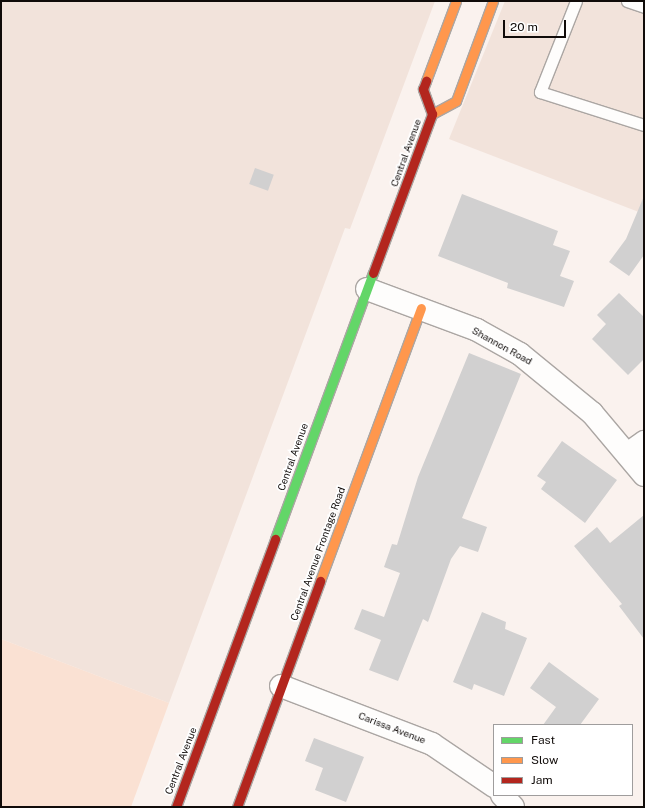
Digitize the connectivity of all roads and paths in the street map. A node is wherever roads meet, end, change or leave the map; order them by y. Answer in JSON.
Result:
{"nodes":[{"id":1,"x":456,"y":1,"type":"edge"},
{"id":2,"x":493,"y":1,"type":"edge"},
{"id":3,"x":576,"y":1,"type":"edge"},
{"id":4,"x":627,"y":1,"type":"edge"},
{"id":5,"x":644,"y":7,"type":"edge"},
{"id":6,"x":432,"y":114,"type":"junction"},
{"id":7,"x":644,"y":126,"type":"edge"},
{"id":8,"x":367,"y":289,"type":"junction"},
{"id":9,"x":421,"y":308,"type":"junction"},
{"id":10,"x":636,"y":448,"type":"edge"},
{"id":11,"x":644,"y":475,"type":"edge"},
{"id":12,"x":281,"y":686,"type":"junction"},
{"id":13,"x":493,"y":785,"type":"edge"},
{"id":14,"x":503,"y":796,"type":"edge"},
{"id":15,"x":176,"y":807,"type":"edge"},
{"id":16,"x":236,"y":807,"type":"edge"},
{"id":17,"x":513,"y":807,"type":"edge"}],
"edges":[{"from":1,"to":6,"type":"main road","name":"Central Avenue"},
{"from":2,"to":6,"type":"main road","name":"Central Avenue"},
{"from":3,"to":7,"type":"lane"},
{"from":4,"to":5,"type":"lane"},
{"from":6,"to":8,"type":"main road","name":"Central Avenue"},
{"from":8,"to":9,"type":"street","name":"Shannon Road"},
{"from":8,"to":15,"type":"main road","name":"Central Avenue"},
{"from":9,"to":10,"type":"street","name":"Shannon Road"},
{"from":9,"to":12,"type":"main road","name":"Central Avenue Frontage Road"},
{"from":10,"to":11,"type":"street","name":"Shannon Road"},
{"from":12,"to":13,"type":"street","name":"Carissa Avenue"},
{"from":12,"to":16,"type":"main road","name":"Central Avenue Frontage Road"},
{"from":14,"to":17,"type":"street"}]}
